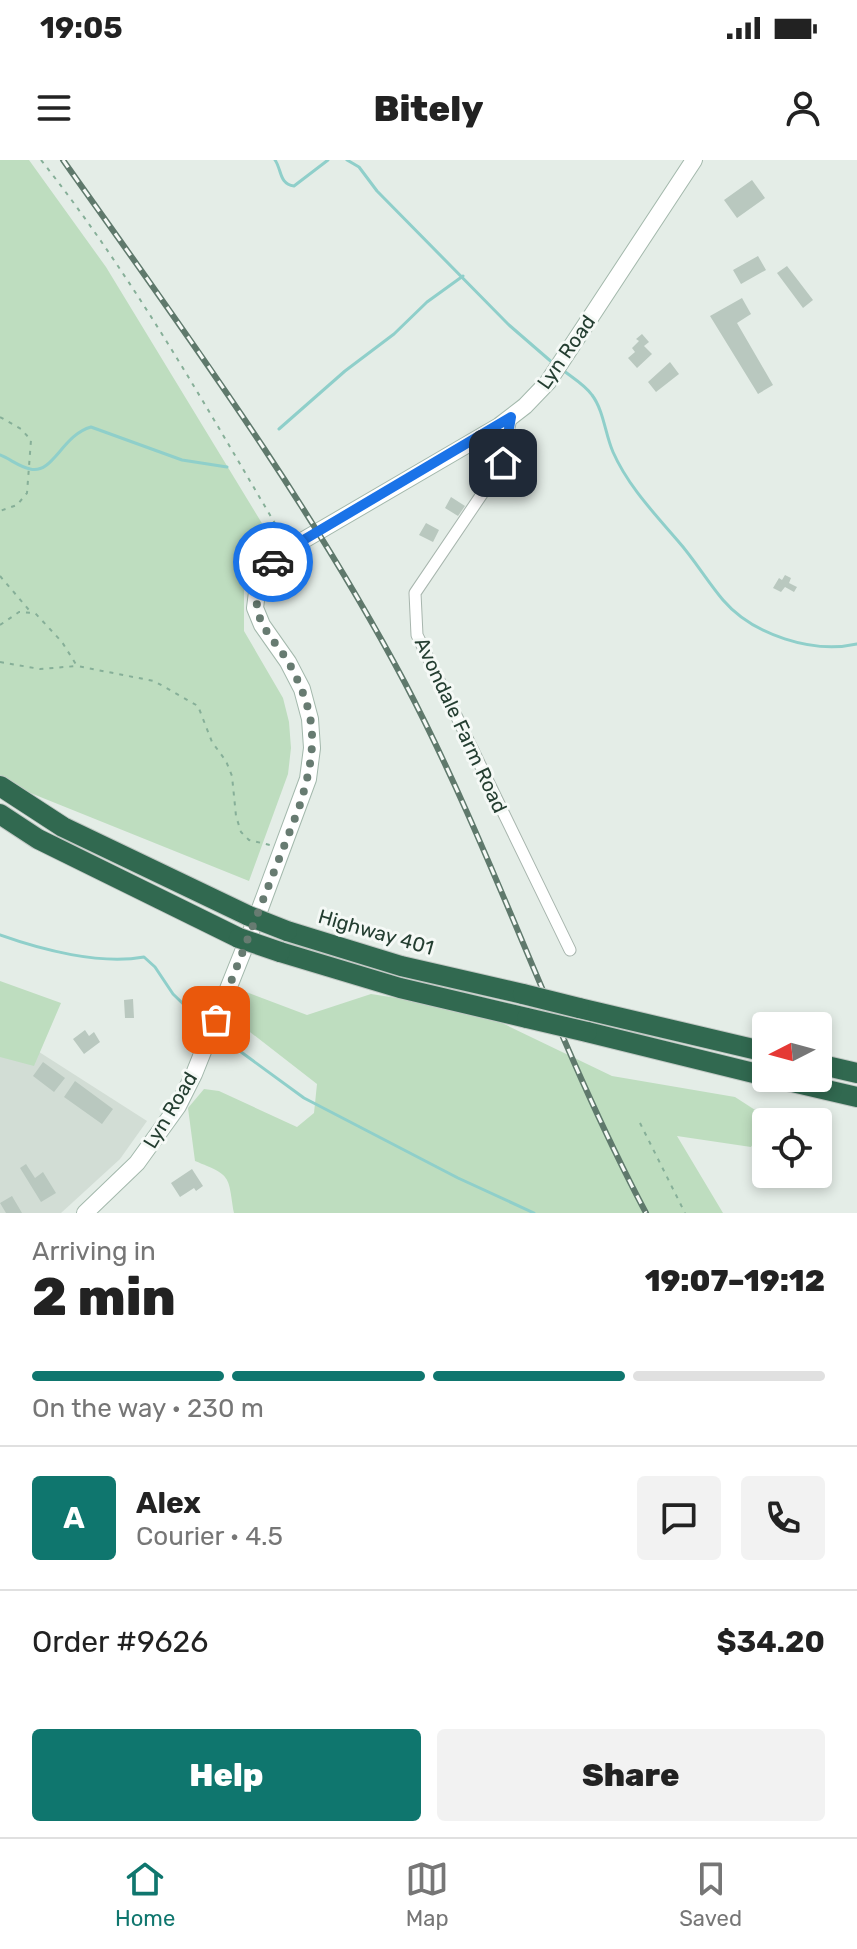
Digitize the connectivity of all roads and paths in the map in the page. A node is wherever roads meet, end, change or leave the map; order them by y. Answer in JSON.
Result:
{"nodes":[{"id":1,"x":41,"y":160,"type":"edge"},
{"id":2,"x":694,"y":160,"type":"edge"},
{"id":3,"x":0,"y":417,"type":"edge"},
{"id":4,"x":511,"y":417,"type":"junction"},
{"id":5,"x":0,"y":511,"type":"edge"},
{"id":6,"x":290,"y":548,"type":"junction"},
{"id":7,"x":0,"y":576,"type":"edge"},
{"id":8,"x":30,"y":611,"type":"junction"},
{"id":9,"x":0,"y":625,"type":"edge"},
{"id":10,"x":0,"y":662,"type":"edge"},
{"id":11,"x":77,"y":666,"type":"junction"},
{"id":12,"x":0,"y":786,"type":"edge"},
{"id":13,"x":0,"y":814,"type":"edge"},
{"id":14,"x":283,"y":850,"type":"junction"},
{"id":15,"x":570,"y":950,"type":"dead end"},
{"id":16,"x":752,"y":1049,"type":"edge"},
{"id":17,"x":832,"y":1067,"type":"edge"},
{"id":18,"x":752,"y":1073,"type":"edge"},
{"id":19,"x":857,"y":1073,"type":"edge"},
{"id":20,"x":832,"y":1091,"type":"edge"},
{"id":21,"x":857,"y":1097,"type":"edge"},
{"id":22,"x":640,"y":1123,"type":"dead end"},
{"id":23,"x":85,"y":1213,"type":"edge"},
{"id":24,"x":685,"y":1213,"type":"edge"}],
"edges":[{"from":1,"to":6,"type":"path"},
{"from":2,"to":4,"type":"main road","name":"Lyn Road"},
{"from":3,"to":5,"type":"path"},
{"from":4,"to":6,"type":"main road","name":"Lyn Road"},
{"from":4,"to":15,"type":"street","name":"Avondale Farm Road"},
{"from":6,"to":14,"type":"main road","name":"Lyn Road"},
{"from":7,"to":8,"type":"path"},
{"from":8,"to":9,"type":"path"},
{"from":8,"to":11,"type":"path"},
{"from":10,"to":11,"type":"path"},
{"from":11,"to":14,"type":"path"},
{"from":12,"to":16,"type":"highway","name":"Highway 401","bridge":true},
{"from":13,"to":18,"type":"highway","bridge":true},
{"from":14,"to":23,"type":"main road","name":"Lyn Road"},
{"from":17,"to":19,"type":"highway"},
{"from":20,"to":21,"type":"highway"},
{"from":22,"to":24,"type":"path"}]}
